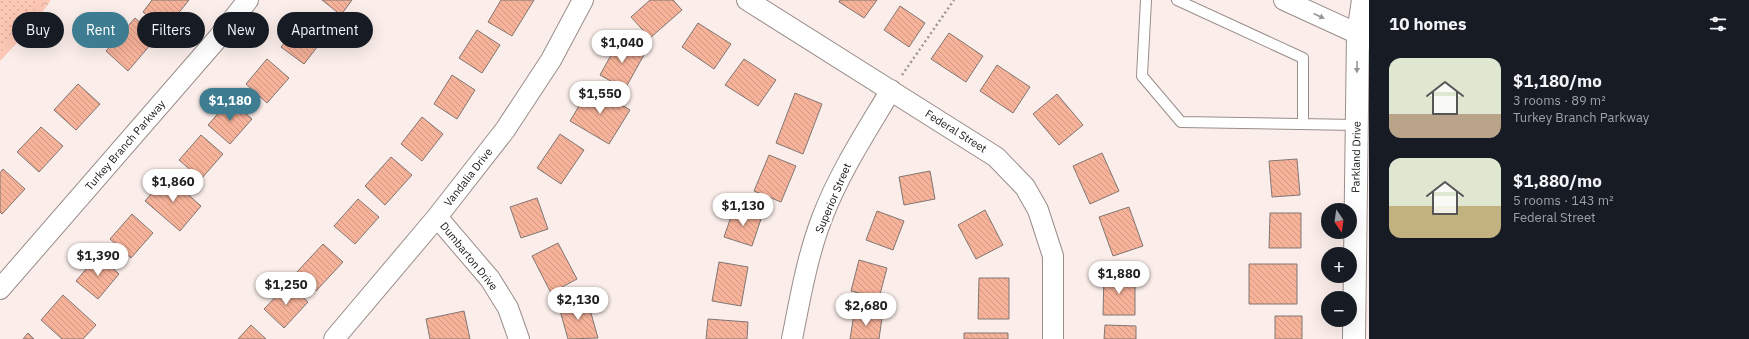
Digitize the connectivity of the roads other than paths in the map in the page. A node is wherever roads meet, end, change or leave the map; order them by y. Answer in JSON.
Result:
{"nodes":[{"id":1,"x":248,"y":0,"type":"edge"},
{"id":2,"x":583,"y":0,"type":"edge"},
{"id":3,"x":748,"y":0,"type":"edge"},
{"id":4,"x":1146,"y":0,"type":"edge"},
{"id":5,"x":1177,"y":0,"type":"edge"},
{"id":6,"x":1284,"y":0,"type":"edge"},
{"id":7,"x":1363,"y":0,"type":"edge"},
{"id":8,"x":1363,"y":36,"type":"edge"},
{"id":9,"x":891,"y":90,"type":"junction"},
{"id":10,"x":1303,"y":124,"type":"junction"},
{"id":11,"x":1357,"y":125,"type":"junction"},
{"id":12,"x":437,"y":217,"type":"junction"},
{"id":13,"x":0,"y":289,"type":"edge"},
{"id":14,"x":334,"y":339,"type":"edge"},
{"id":15,"x":520,"y":339,"type":"edge"},
{"id":16,"x":792,"y":339,"type":"edge"},
{"id":17,"x":1053,"y":339,"type":"edge"},
{"id":18,"x":1354,"y":339,"type":"edge"}],
"edges":[{"from":1,"to":13,"type":"street","name":"Turkey Branch Parkway"},
{"from":2,"to":12,"type":"street","name":"Vandalia Drive"},
{"from":3,"to":9,"type":"street","name":"Federal Street"},
{"from":4,"to":10,"type":"lane"},
{"from":5,"to":10,"type":"lane"},
{"from":6,"to":8,"type":"street","one_way":true},
{"from":7,"to":8,"type":"street","name":"Parkland Drive"},
{"from":8,"to":11,"type":"street","name":"Parkland Drive","one_way":true},
{"from":9,"to":16,"type":"street","name":"Superior Street"},
{"from":9,"to":17,"type":"street","name":"Federal Street"},
{"from":10,"to":11,"type":"lane"},
{"from":11,"to":18,"type":"street","name":"Parkland Drive"},
{"from":12,"to":14,"type":"street","name":"Vandalia Drive"},
{"from":12,"to":15,"type":"street","name":"Dumbarton Drive"}]}
